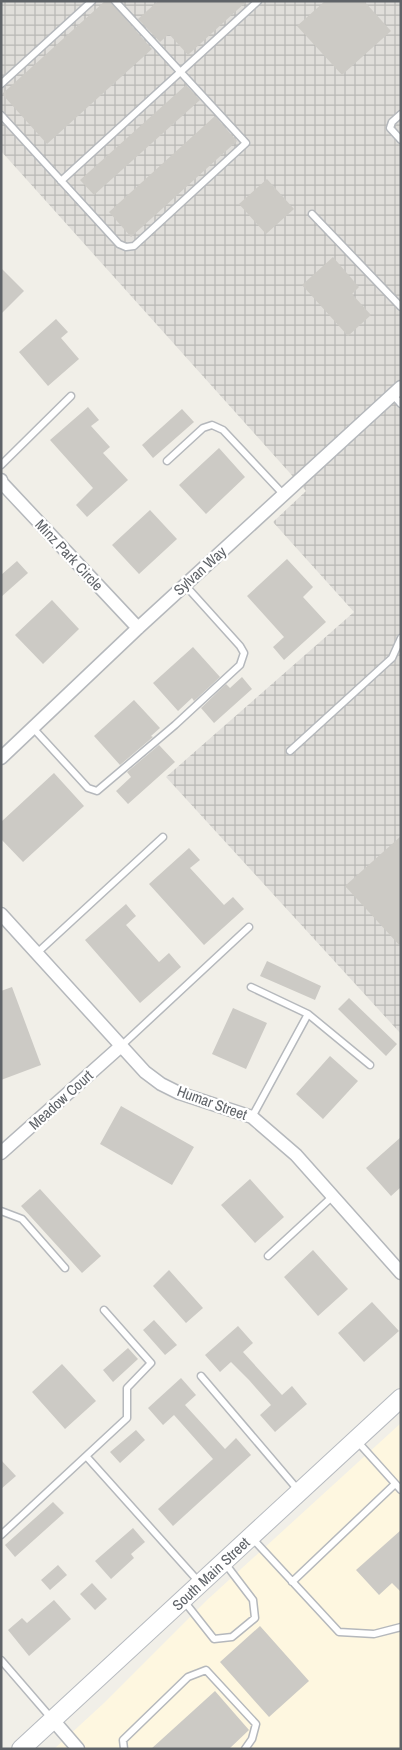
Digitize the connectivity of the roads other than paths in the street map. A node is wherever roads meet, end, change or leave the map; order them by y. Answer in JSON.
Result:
{"nodes":[{"id":1,"x":92,"y":1,"type":"edge"},
{"id":2,"x":258,"y":1,"type":"edge"},
{"id":3,"x":116,"y":2,"type":"edge"},
{"id":4,"x":180,"y":72,"type":"junction"},
{"id":5,"x":1,"y":84,"type":"edge"},
{"id":6,"x":401,"y":114,"type":"edge"},
{"id":7,"x":1,"y":115,"type":"edge"},
{"id":8,"x":401,"y":140,"type":"edge"},
{"id":9,"x":62,"y":181,"type":"junction"},
{"id":10,"x":312,"y":214,"type":"dead end"},
{"id":11,"x":401,"y":307,"type":"edge"},
{"id":12,"x":71,"y":396,"type":"dead end"},
{"id":13,"x":398,"y":396,"type":"edge"},
{"id":14,"x":167,"y":461,"type":"dead end"},
{"id":15,"x":1,"y":465,"type":"edge"},
{"id":16,"x":1,"y":480,"type":"edge"},
{"id":17,"x":284,"y":495,"type":"junction"},
{"id":18,"x":185,"y":585,"type":"junction"},
{"id":19,"x":138,"y":628,"type":"junction"},
{"id":20,"x":401,"y":638,"type":"edge"},
{"id":21,"x":33,"y":728,"type":"junction"},
{"id":22,"x":290,"y":751,"type":"dead end"},
{"id":23,"x":1,"y":758,"type":"edge"},
{"id":24,"x":163,"y":836,"type":"dead end"},
{"id":25,"x":1,"y":914,"type":"edge"},
{"id":26,"x":249,"y":927,"type":"dead end"},
{"id":27,"x":37,"y":953,"type":"junction"},
{"id":28,"x":251,"y":987,"type":"dead end"},
{"id":29,"x":308,"y":1014,"type":"junction"},
{"id":30,"x":121,"y":1046,"type":"junction"},
{"id":31,"x":370,"y":1065,"type":"dead end"},
{"id":32,"x":252,"y":1117,"type":"junction"},
{"id":33,"x":1,"y":1153,"type":"edge"},
{"id":34,"x":333,"y":1196,"type":"junction"},
{"id":35,"x":1,"y":1211,"type":"edge"},
{"id":36,"x":268,"y":1256,"type":"dead end"},
{"id":37,"x":398,"y":1266,"type":"edge"},
{"id":38,"x":65,"y":1268,"type":"dead end"},
{"id":39,"x":104,"y":1310,"type":"dead end"},
{"id":40,"x":201,"y":1376,"type":"dead end"},
{"id":41,"x":401,"y":1398,"type":"edge"},
{"id":42,"x":356,"y":1440,"type":"junction"},
{"id":43,"x":86,"y":1456,"type":"junction"},
{"id":44,"x":395,"y":1484,"type":"junction"},
{"id":45,"x":401,"y":1490,"type":"edge"},
{"id":46,"x":300,"y":1492,"type":"junction"},
{"id":47,"x":1,"y":1535,"type":"edge"},
{"id":48,"x":251,"y":1537,"type":"junction"},
{"id":49,"x":224,"y":1562,"type":"junction"},
{"id":50,"x":292,"y":1582,"type":"junction"},
{"id":51,"x":201,"y":1584,"type":"junction"},
{"id":52,"x":183,"y":1600,"type":"junction"},
{"id":53,"x":401,"y":1627,"type":"edge"},
{"id":54,"x":1,"y":1660,"type":"edge"},
{"id":55,"x":53,"y":1720,"type":"junction"},
{"id":56,"x":21,"y":1749,"type":"edge"},
{"id":57,"x":78,"y":1749,"type":"edge"},
{"id":58,"x":124,"y":1749,"type":"edge"},
{"id":59,"x":245,"y":1749,"type":"edge"}],
"edges":[{"from":1,"to":5,"type":"lane"},
{"from":2,"to":4,"type":"lane"},
{"from":3,"to":4,"type":"lane"},
{"from":4,"to":9,"type":"lane"},
{"from":4,"to":9,"type":"lane"},
{"from":6,"to":8,"type":"lane"},
{"from":7,"to":9,"type":"lane"},
{"from":10,"to":11,"type":"lane"},
{"from":12,"to":15,"type":"lane"},
{"from":13,"to":17,"type":"street","name":"Sylvan Way"},
{"from":14,"to":17,"type":"lane"},
{"from":16,"to":19,"type":"street","name":"Minz Park Circle"},
{"from":17,"to":18,"type":"street","name":"Sylvan Way"},
{"from":18,"to":19,"type":"street","name":"Sylvan Way"},
{"from":18,"to":21,"type":"lane"},
{"from":19,"to":21,"type":"street","name":"Sylvan Way"},
{"from":20,"to":22,"type":"lane"},
{"from":21,"to":23,"type":"street","name":"Sylvan Way"},
{"from":24,"to":27,"type":"lane"},
{"from":25,"to":27,"type":"street","name":"Humar Street"},
{"from":26,"to":30,"type":"lane"},
{"from":27,"to":30,"type":"street","name":"Humar Street"},
{"from":28,"to":29,"type":"lane"},
{"from":29,"to":31,"type":"lane"},
{"from":29,"to":32,"type":"lane"},
{"from":30,"to":32,"type":"street","name":"Humar Street"},
{"from":30,"to":33,"type":"street","name":"Meadow Court"},
{"from":32,"to":34,"type":"street","name":"Humar Street"},
{"from":34,"to":36,"type":"lane"},
{"from":34,"to":37,"type":"street","name":"Humar Street"},
{"from":35,"to":38,"type":"lane"},
{"from":39,"to":43,"type":"lane"},
{"from":40,"to":46,"type":"lane"},
{"from":41,"to":42,"type":"main road","name":"South Main Street"},
{"from":42,"to":44,"type":"lane"},
{"from":42,"to":46,"type":"main road","name":"South Main Street"},
{"from":43,"to":47,"type":"lane"},
{"from":43,"to":51,"type":"lane"},
{"from":44,"to":45,"type":"lane"},
{"from":44,"to":50,"type":"lane"},
{"from":46,"to":48,"type":"main road","name":"South Main Street"},
{"from":48,"to":49,"type":"main road","name":"South Main Street"},
{"from":48,"to":50,"type":"lane"},
{"from":49,"to":51,"type":"main road","name":"South Main Street"},
{"from":49,"to":52,"type":"lane"},
{"from":50,"to":53,"type":"lane"},
{"from":51,"to":52,"type":"main road","name":"South Main Street"},
{"from":52,"to":55,"type":"main road","name":"South Main Street"},
{"from":54,"to":55,"type":"lane"},
{"from":55,"to":56,"type":"main road","name":"South Main Street"},
{"from":55,"to":57,"type":"street"},
{"from":58,"to":59,"type":"lane"}]}
